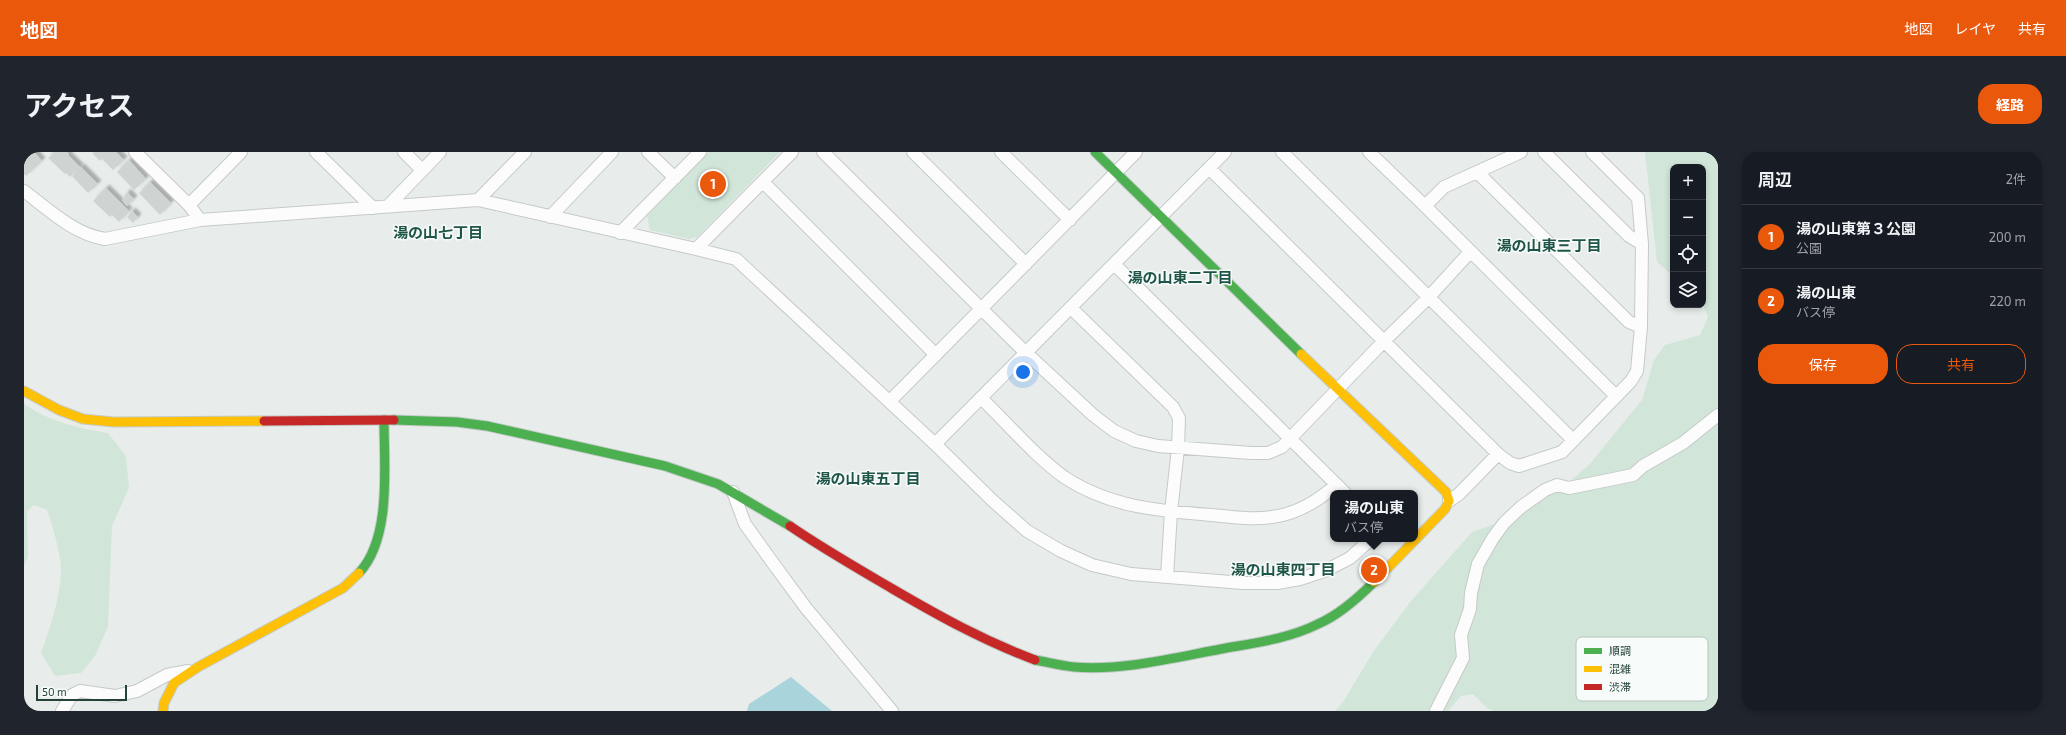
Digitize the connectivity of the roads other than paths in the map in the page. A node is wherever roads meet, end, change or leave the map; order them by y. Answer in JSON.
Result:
{"nodes":[{"id":1,"x":135,"y":152,"type":"edge"},
{"id":2,"x":316,"y":152,"type":"edge"},
{"id":3,"x":404,"y":152,"type":"edge"},
{"id":4,"x":440,"y":152,"type":"edge"},
{"id":5,"x":525,"y":152,"type":"edge"},
{"id":6,"x":612,"y":152,"type":"edge"},
{"id":7,"x":648,"y":152,"type":"edge"},
{"id":8,"x":700,"y":152,"type":"edge"},
{"id":9,"x":792,"y":152,"type":"edge"},
{"id":10,"x":824,"y":152,"type":"edge"},
{"id":11,"x":913,"y":152,"type":"edge"},
{"id":12,"x":1001,"y":152,"type":"edge"},
{"id":13,"x":1095,"y":152,"type":"edge"},
{"id":14,"x":1136,"y":152,"type":"edge"},
{"id":15,"x":1225,"y":152,"type":"edge"},
{"id":16,"x":1282,"y":152,"type":"edge"},
{"id":17,"x":1369,"y":152,"type":"edge"},
{"id":18,"x":1520,"y":152,"type":"edge"},
{"id":19,"x":1544,"y":152,"type":"edge"},
{"id":20,"x":1592,"y":152,"type":"edge"},
{"id":21,"x":234,"y":154,"type":"edge"},
{"id":22,"x":1209,"y":168,"type":"junction"},
{"id":23,"x":422,"y":170,"type":"junction"},
{"id":24,"x":1478,"y":172,"type":"junction"},
{"id":25,"x":1116,"y":173,"type":"junction"},
{"id":26,"x":675,"y":178,"type":"junction"},
{"id":27,"x":763,"y":182,"type":"junction"},
{"id":28,"x":24,"y":192,"type":"edge"},
{"id":29,"x":478,"y":200,"type":"junction"},
{"id":30,"x":189,"y":204,"type":"junction"},
{"id":31,"x":389,"y":205,"type":"junction"},
{"id":32,"x":1424,"y":206,"type":"junction"},
{"id":33,"x":373,"y":208,"type":"junction"},
{"id":34,"x":550,"y":217,"type":"junction"},
{"id":35,"x":1160,"y":217,"type":"junction"},
{"id":36,"x":200,"y":220,"type":"junction"},
{"id":37,"x":1070,"y":220,"type":"junction"},
{"id":38,"x":620,"y":233,"type":"junction"},
{"id":39,"x":1642,"y":244,"type":"junction"},
{"id":40,"x":696,"y":250,"type":"junction"},
{"id":41,"x":1470,"y":252,"type":"junction"},
{"id":42,"x":1026,"y":264,"type":"junction"},
{"id":43,"x":1114,"y":264,"type":"junction"},
{"id":44,"x":1428,"y":298,"type":"junction"},
{"id":45,"x":1071,"y":308,"type":"junction"},
{"id":46,"x":982,"y":309,"type":"junction"},
{"id":47,"x":1642,"y":327,"type":"junction"},
{"id":48,"x":1384,"y":341,"type":"junction"},
{"id":49,"x":1025,"y":352,"type":"junction"},
{"id":50,"x":936,"y":355,"type":"junction"},
{"id":51,"x":1338,"y":390,"type":"junction"},
{"id":52,"x":24,"y":391,"type":"edge"},
{"id":53,"x":1616,"y":396,"type":"junction"},
{"id":54,"x":981,"y":398,"type":"junction"},
{"id":55,"x":890,"y":401,"type":"junction"},
{"id":56,"x":1718,"y":415,"type":"edge"},
{"id":57,"x":384,"y":420,"type":"junction"},
{"id":58,"x":1290,"y":438,"type":"junction"},
{"id":59,"x":1573,"y":440,"type":"junction"},
{"id":60,"x":935,"y":444,"type":"junction"},
{"id":61,"x":1178,"y":448,"type":"junction"},
{"id":62,"x":1498,"y":454,"type":"junction"},
{"id":63,"x":1340,"y":489,"type":"edge"},
{"id":64,"x":733,"y":492,"type":"junction"},
{"id":65,"x":1330,"y":494,"type":"edge"},
{"id":66,"x":1448,"y":501,"type":"junction"},
{"id":67,"x":1171,"y":512,"type":"junction"},
{"id":68,"x":1418,"y":537,"type":"edge"},
{"id":69,"x":1368,"y":542,"type":"edge"},
{"id":70,"x":1413,"y":542,"type":"edge"},
{"id":71,"x":1167,"y":577,"type":"junction"},
{"id":72,"x":192,"y":670,"type":"junction"},
{"id":73,"x":62,"y":711,"type":"edge"},
{"id":74,"x":163,"y":711,"type":"edge"},
{"id":75,"x":892,"y":711,"type":"edge"},
{"id":76,"x":1436,"y":711,"type":"edge"}],
"edges":[{"from":1,"to":30,"type":"street"},
{"from":2,"to":33,"type":"street"},
{"from":3,"to":23,"type":"street"},
{"from":4,"to":23,"type":"street"},
{"from":5,"to":29,"type":"street"},
{"from":6,"to":34,"type":"street"},
{"from":7,"to":26,"type":"street"},
{"from":8,"to":26,"type":"street"},
{"from":9,"to":27,"type":"street"},
{"from":10,"to":46,"type":"street"},
{"from":11,"to":42,"type":"street"},
{"from":12,"to":37,"type":"street"},
{"from":13,"to":25,"type":"street"},
{"from":14,"to":25,"type":"street"},
{"from":15,"to":22,"type":"street"},
{"from":16,"to":44,"type":"street"},
{"from":17,"to":32,"type":"street"},
{"from":18,"to":24,"type":"street"},
{"from":19,"to":39,"type":"street"},
{"from":20,"to":39,"type":"street"},
{"from":21,"to":30,"type":"street"},
{"from":22,"to":35,"type":"street"},
{"from":22,"to":48,"type":"street"},
{"from":23,"to":31,"type":"street"},
{"from":24,"to":32,"type":"street"},
{"from":24,"to":47,"type":"street"},
{"from":25,"to":35,"type":"street"},
{"from":25,"to":37,"type":"street"},
{"from":26,"to":38,"type":"street"},
{"from":27,"to":40,"type":"street"},
{"from":27,"to":50,"type":"street"},
{"from":28,"to":36,"type":"street"},
{"from":29,"to":31,"type":"street"},
{"from":29,"to":34,"type":"street"},
{"from":30,"to":36,"type":"street"},
{"from":31,"to":33,"type":"street"},
{"from":32,"to":41,"type":"street"},
{"from":33,"to":36,"type":"street"},
{"from":34,"to":38,"type":"street"},
{"from":35,"to":43,"type":"street"},
{"from":35,"to":51,"type":"street"},
{"from":37,"to":42,"type":"street"},
{"from":38,"to":40,"type":"street"},
{"from":39,"to":47,"type":"street"},
{"from":40,"to":55,"type":"street"},
{"from":41,"to":44,"type":"street"},
{"from":41,"to":53,"type":"street"},
{"from":42,"to":46,"type":"street"},
{"from":43,"to":45,"type":"street"},
{"from":43,"to":58,"type":"street"},
{"from":44,"to":48,"type":"street"},
{"from":44,"to":59,"type":"street"},
{"from":45,"to":49,"type":"street"},
{"from":45,"to":61,"type":"street"},
{"from":46,"to":49,"type":"street"},
{"from":46,"to":50,"type":"street"},
{"from":47,"to":53,"type":"street"},
{"from":48,"to":51,"type":"street"},
{"from":48,"to":62,"type":"street"},
{"from":49,"to":54,"type":"street"},
{"from":49,"to":61,"type":"street"},
{"from":50,"to":55,"type":"street"},
{"from":51,"to":58,"type":"street"},
{"from":51,"to":66,"type":"street"},
{"from":52,"to":57,"type":"street"},
{"from":53,"to":59,"type":"street"},
{"from":54,"to":60,"type":"street"},
{"from":54,"to":67,"type":"street"},
{"from":55,"to":60,"type":"street"},
{"from":56,"to":76,"type":"street"},
{"from":57,"to":64,"type":"street"},
{"from":57,"to":72,"type":"street"},
{"from":58,"to":61,"type":"street"},
{"from":58,"to":63,"type":"street"},
{"from":59,"to":62,"type":"street"},
{"from":60,"to":71,"type":"street"},
{"from":61,"to":67,"type":"street"},
{"from":62,"to":66,"type":"street"},
{"from":64,"to":70,"type":"street"},
{"from":64,"to":75,"type":"street"},
{"from":65,"to":67,"type":"street"},
{"from":66,"to":68,"type":"street"},
{"from":67,"to":71,"type":"street"},
{"from":69,"to":71,"type":"street"},
{"from":72,"to":73,"type":"street"},
{"from":72,"to":74,"type":"street"}]}
